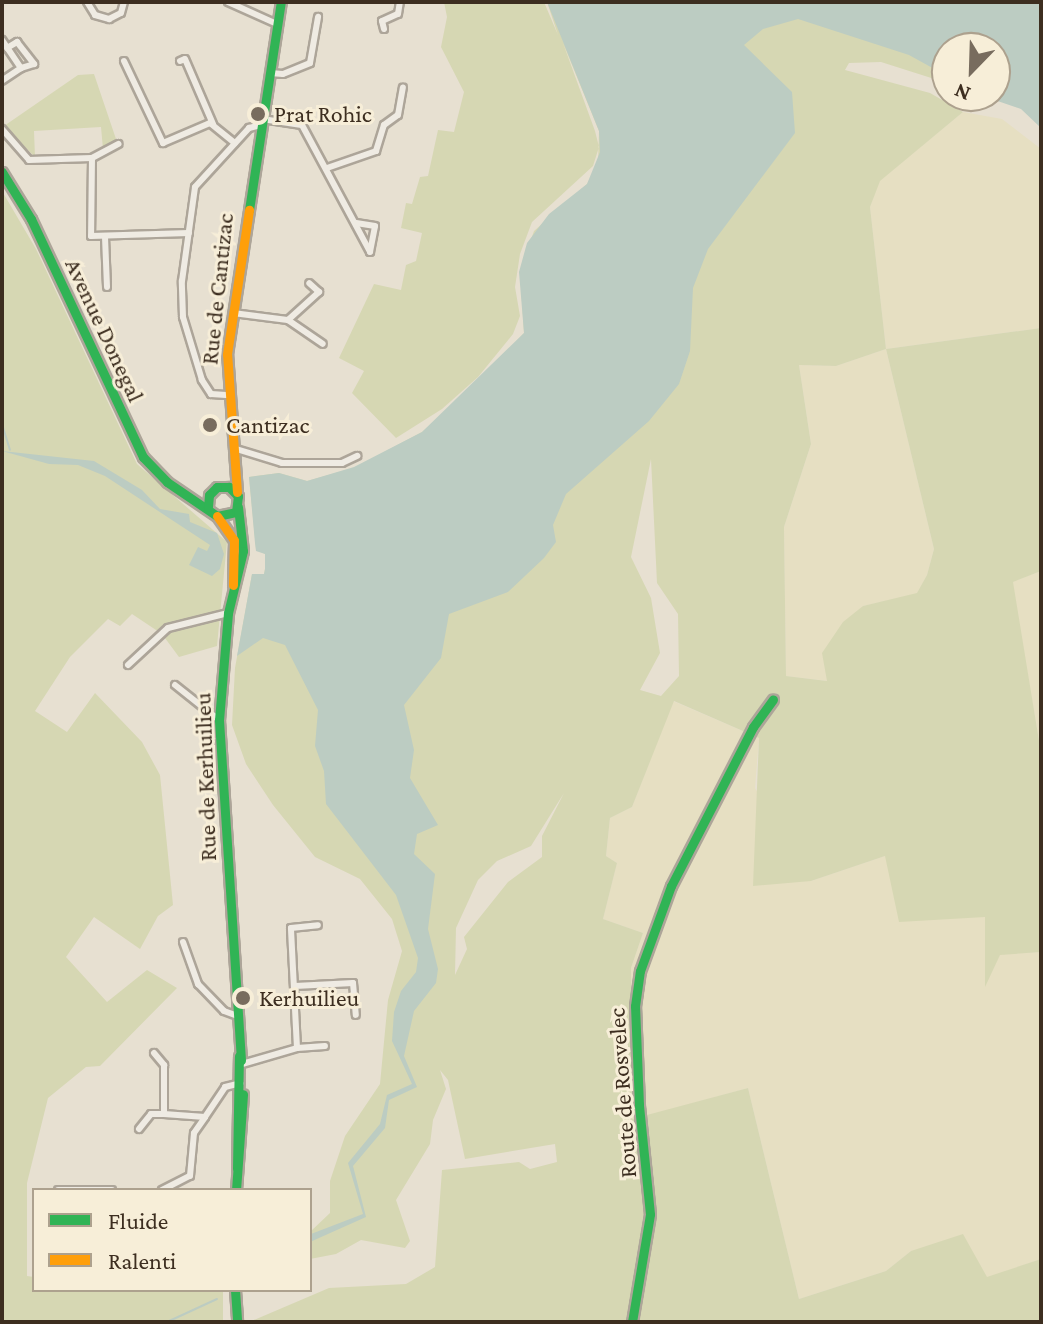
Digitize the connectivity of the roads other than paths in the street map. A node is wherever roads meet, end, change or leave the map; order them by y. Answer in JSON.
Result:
{"nodes":[{"id":1,"x":87,"y":2,"type":"edge"},
{"id":2,"x":124,"y":2,"type":"edge"},
{"id":3,"x":228,"y":2,"type":"edge"},
{"id":4,"x":281,"y":2,"type":"edge"},
{"id":5,"x":400,"y":2,"type":"edge"},
{"id":6,"x":318,"y":17,"type":"dead end"},
{"id":7,"x":277,"y":24,"type":"junction"},
{"id":8,"x":384,"y":29,"type":"dead end"},
{"id":9,"x":2,"y":40,"type":"edge"},
{"id":10,"x":7,"y":48,"type":"junction"},
{"id":11,"x":124,"y":61,"type":"dead end"},
{"id":12,"x":180,"y":61,"type":"dead end"},
{"id":13,"x":21,"y":68,"type":"junction"},
{"id":14,"x":270,"y":73,"type":"junction"},
{"id":15,"x":2,"y":81,"type":"edge"},
{"id":16,"x":403,"y":87,"type":"dead end"},
{"id":17,"x":262,"y":122,"type":"junction"},
{"id":18,"x":213,"y":124,"type":"junction"},
{"id":19,"x":2,"y":129,"type":"edge"},
{"id":20,"x":235,"y":143,"type":"junction"},
{"id":21,"x":118,"y":144,"type":"dead end"},
{"id":22,"x":92,"y":158,"type":"junction"},
{"id":23,"x":327,"y":168,"type":"junction"},
{"id":24,"x":2,"y":172,"type":"edge"},
{"id":25,"x":356,"y":223,"type":"junction"},
{"id":26,"x":189,"y":233,"type":"junction"},
{"id":27,"x":105,"y":237,"type":"junction"},
{"id":28,"x":309,"y":283,"type":"dead end"},
{"id":29,"x":107,"y":287,"type":"dead end"},
{"id":30,"x":233,"y":313,"type":"junction"},
{"id":31,"x":288,"y":320,"type":"junction"},
{"id":32,"x":323,"y":344,"type":"dead end"},
{"id":33,"x":226,"y":395,"type":"junction"},
{"id":34,"x":231,"y":448,"type":"junction"},
{"id":35,"x":357,"y":456,"type":"dead end"},
{"id":36,"x":232,"y":465,"type":"junction"},
{"id":37,"x":215,"y":488,"type":"junction"},
{"id":38,"x":186,"y":492,"type":"junction"},
{"id":39,"x":238,"y":496,"type":"junction"},
{"id":40,"x":208,"y":507,"type":"junction"},
{"id":41,"x":238,"y":507,"type":"junction"},
{"id":42,"x":217,"y":516,"type":"junction"},
{"id":43,"x":233,"y":585,"type":"junction"},
{"id":44,"x":228,"y":613,"type":"junction"},
{"id":45,"x":128,"y":665,"type":"dead end"},
{"id":46,"x":175,"y":685,"type":"dead end"},
{"id":47,"x":773,"y":699,"type":"dead end"},
{"id":48,"x":219,"y":720,"type":"junction"},
{"id":49,"x":318,"y":925,"type":"dead end"},
{"id":50,"x":183,"y":942,"type":"dead end"},
{"id":51,"x":295,"y":986,"type":"junction"},
{"id":52,"x":238,"y":1014,"type":"junction"},
{"id":53,"x":356,"y":1015,"type":"dead end"},
{"id":54,"x":325,"y":1046,"type":"dead end"},
{"id":55,"x":297,"y":1048,"type":"junction"},
{"id":56,"x":154,"y":1053,"type":"dead end"},
{"id":57,"x":241,"y":1062,"type":"junction"},
{"id":58,"x":241,"y":1087,"type":"junction"},
{"id":59,"x":164,"y":1114,"type":"junction"},
{"id":60,"x":205,"y":1117,"type":"junction"},
{"id":61,"x":139,"y":1129,"type":"dead end"},
{"id":62,"x":166,"y":1188,"type":"edge"},
{"id":63,"x":236,"y":1188,"type":"edge"},
{"id":64,"x":235,"y":1292,"type":"edge"},
{"id":65,"x":237,"y":1322,"type":"edge"},
{"id":66,"x":632,"y":1322,"type":"edge"}],
"edges":[{"from":1,"to":2,"type":"street"},
{"from":3,"to":7,"type":"street"},
{"from":4,"to":7,"type":"main road","name":"Rue de Cantizac"},
{"from":5,"to":8,"type":"street"},
{"from":6,"to":14,"type":"street"},
{"from":7,"to":14,"type":"main road","name":"Rue de Cantizac"},
{"from":9,"to":10,"type":"street"},
{"from":10,"to":13,"type":"street"},
{"from":10,"to":13,"type":"street"},
{"from":11,"to":18,"type":"street"},
{"from":12,"to":18,"type":"street"},
{"from":13,"to":15,"type":"street"},
{"from":14,"to":17,"type":"main road","name":"Rue de Cantizac"},
{"from":16,"to":23,"type":"street"},
{"from":17,"to":20,"type":"street"},
{"from":17,"to":23,"type":"street"},
{"from":17,"to":30,"type":"main road","name":"Rue de Cantizac"},
{"from":18,"to":20,"type":"street"},
{"from":19,"to":22,"type":"street"},
{"from":20,"to":26,"type":"street"},
{"from":21,"to":22,"type":"street"},
{"from":22,"to":27,"type":"street"},
{"from":23,"to":25,"type":"street"},
{"from":24,"to":38,"type":"main road","name":"Avenue Donegal"},
{"from":25,"to":25,"type":"street"},
{"from":26,"to":27,"type":"street"},
{"from":26,"to":33,"type":"street"},
{"from":27,"to":29,"type":"street"},
{"from":28,"to":31,"type":"street"},
{"from":30,"to":31,"type":"street"},
{"from":30,"to":33,"type":"main road","name":"Rue de Cantizac"},
{"from":31,"to":32,"type":"street"},
{"from":33,"to":34,"type":"main road","name":"Rue de Cantizac"},
{"from":34,"to":35,"type":"street"},
{"from":34,"to":36,"type":"main road","name":"Rue de Cantizac"},
{"from":36,"to":37,"type":"main road"},
{"from":36,"to":39,"type":"main road","name":"Rue de Cantizac"},
{"from":37,"to":38,"type":"main road"},
{"from":37,"to":39,"type":"main road"},
{"from":37,"to":40,"type":"main road"},
{"from":38,"to":40,"type":"main road","name":"Avenue Donegal"},
{"from":39,"to":41,"type":"main road"},
{"from":40,"to":42,"type":"main road"},
{"from":41,"to":42,"type":"main road"},
{"from":41,"to":43,"type":"main road","name":"Rue de Kerhuilieu"},
{"from":42,"to":43,"type":"main road","name":"Rue de Kerhuilieu"},
{"from":43,"to":44,"type":"main road","name":"Rue de Kerhuilieu"},
{"from":44,"to":45,"type":"street"},
{"from":44,"to":48,"type":"main road","name":"Rue de Kerhuilieu"},
{"from":46,"to":48,"type":"street"},
{"from":47,"to":66,"type":"main road","name":"Route de Rosvelec"},
{"from":48,"to":52,"type":"main road","name":"Rue de Kerhuilieu"},
{"from":49,"to":51,"type":"street"},
{"from":50,"to":52,"type":"street"},
{"from":51,"to":53,"type":"street"},
{"from":51,"to":55,"type":"street"},
{"from":52,"to":57,"type":"main road","name":"Rue de Kerhuilieu"},
{"from":54,"to":55,"type":"street"},
{"from":55,"to":57,"type":"street"},
{"from":56,"to":59,"type":"street"},
{"from":57,"to":58,"type":"main road"},
{"from":58,"to":60,"type":"street"},
{"from":58,"to":63,"type":"main road"},
{"from":59,"to":60,"type":"street"},
{"from":59,"to":61,"type":"street"},
{"from":60,"to":62,"type":"street"},
{"from":64,"to":65,"type":"main road"}]}
